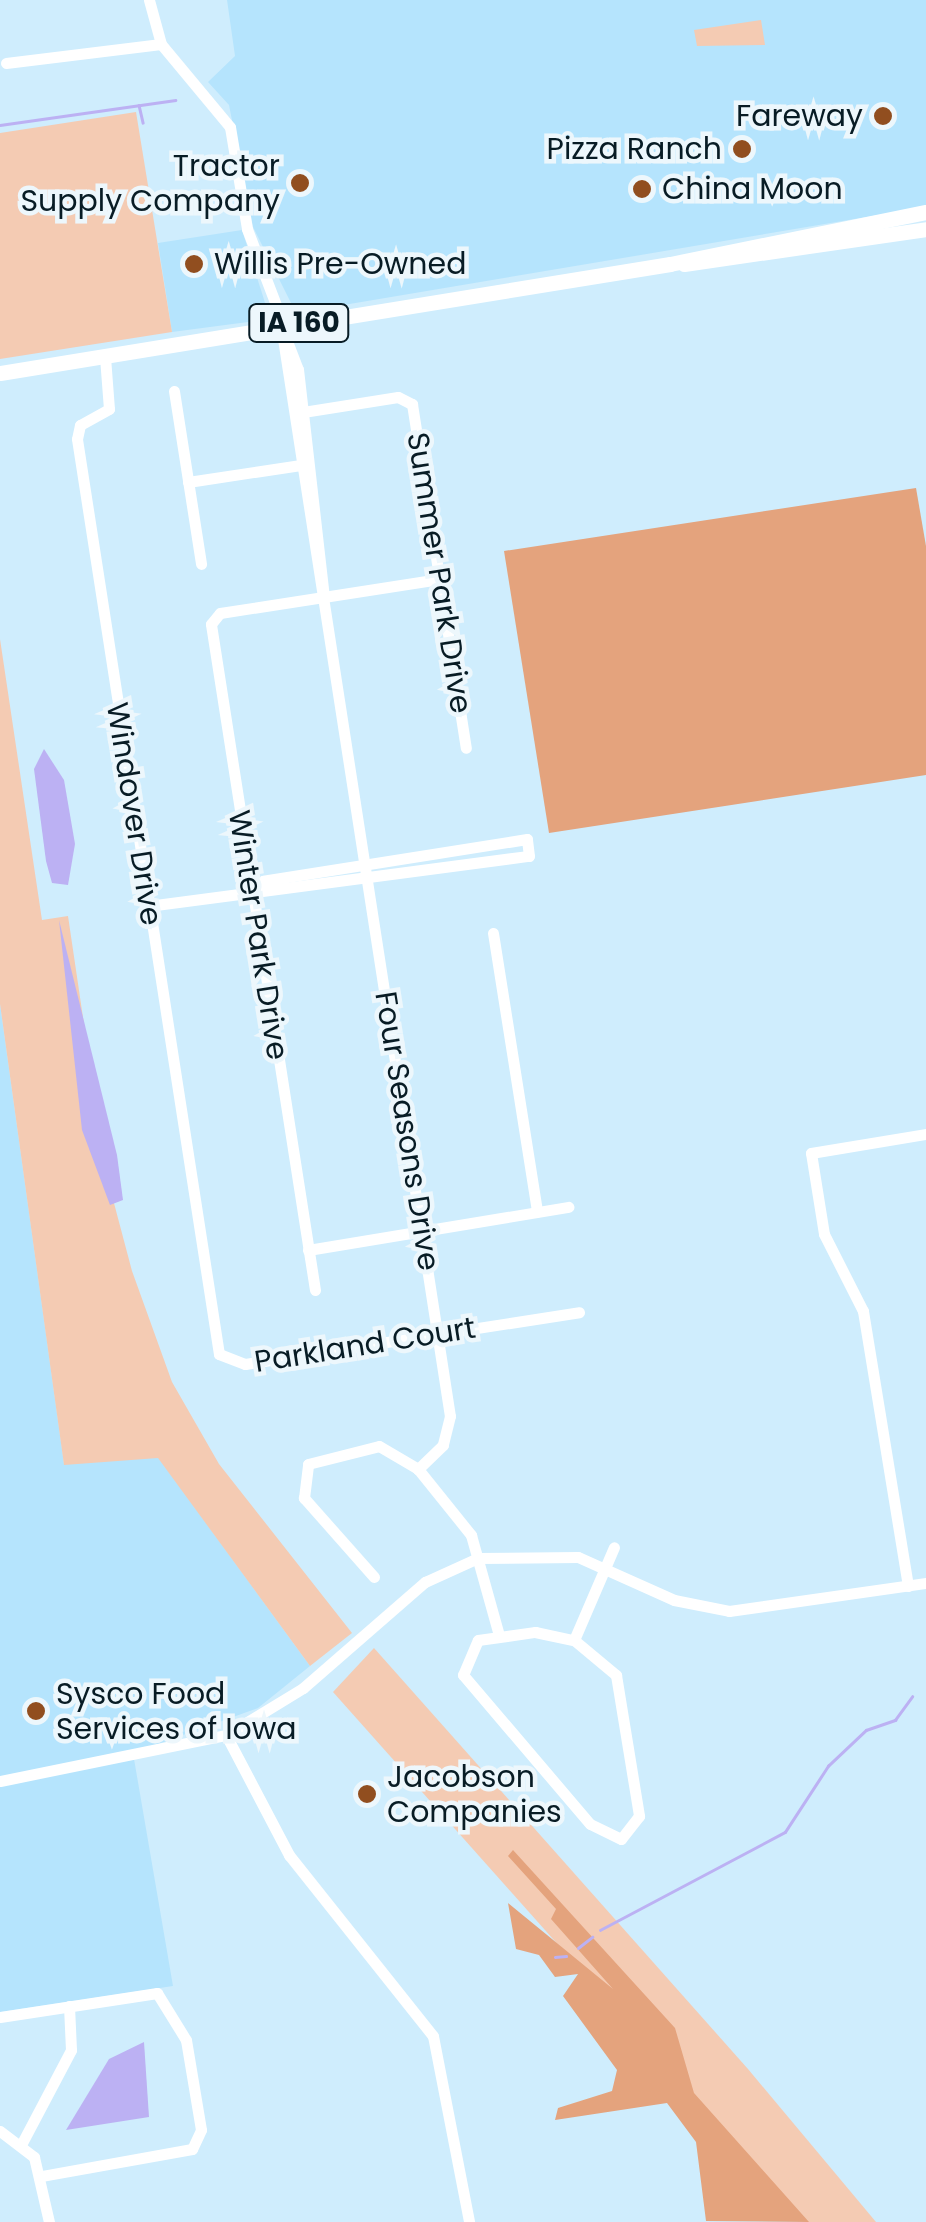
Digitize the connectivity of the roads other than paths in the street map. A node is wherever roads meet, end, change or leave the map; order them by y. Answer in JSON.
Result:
{"nodes":[{"id":1,"x":148,"y":0,"type":"edge"},
{"id":2,"x":161,"y":44,"type":"junction"},
{"id":3,"x":6,"y":64,"type":"dead end"},
{"id":4,"x":926,"y":212,"type":"edge"},
{"id":5,"x":926,"y":229,"type":"edge"},
{"id":6,"x":670,"y":264,"type":"junction"},
{"id":7,"x":281,"y":326,"type":"junction"},
{"id":8,"x":104,"y":356,"type":"junction"},
{"id":9,"x":0,"y":373,"type":"edge"},
{"id":10,"x":174,"y":391,"type":"dead end"},
{"id":11,"x":303,"y":412,"type":"junction"},
{"id":12,"x":310,"y":463,"type":"junction"},
{"id":13,"x":296,"y":465,"type":"junction"},
{"id":14,"x":188,"y":482,"type":"junction"},
{"id":15,"x":201,"y":564,"type":"dead end"},
{"id":16,"x":439,"y":579,"type":"junction"},
{"id":17,"x":324,"y":596,"type":"junction"},
{"id":18,"x":466,"y":748,"type":"dead end"},
{"id":19,"x":365,"y":865,"type":"junction"},
{"id":20,"x":368,"y":882,"type":"junction"},
{"id":21,"x":251,"y":892,"type":"junction"},
{"id":22,"x":148,"y":906,"type":"junction"},
{"id":23,"x":493,"y":933,"type":"dead end"},
{"id":24,"x":926,"y":1134,"type":"edge"},
{"id":25,"x":568,"y":1207,"type":"dead end"},
{"id":26,"x":537,"y":1212,"type":"junction"},
{"id":27,"x":423,"y":1233,"type":"junction"},
{"id":28,"x":308,"y":1250,"type":"junction"},
{"id":29,"x":206,"y":1289,"type":"joint"},
{"id":30,"x":314,"y":1290,"type":"dead end"},
{"id":31,"x":579,"y":1312,"type":"dead end"},
{"id":32,"x":438,"y":1335,"type":"junction"},
{"id":33,"x":418,"y":1469,"type":"junction"},
{"id":34,"x":614,"y":1547,"type":"dead end"},
{"id":35,"x":478,"y":1558,"type":"junction"},
{"id":36,"x":606,"y":1567,"type":"junction"},
{"id":37,"x":374,"y":1577,"type":"dead end"},
{"id":38,"x":926,"y":1583,"type":"edge"},
{"id":39,"x":908,"y":1586,"type":"junction"},
{"id":40,"x":500,"y":1635,"type":"junction"},
{"id":41,"x":574,"y":1640,"type":"junction"},
{"id":42,"x":226,"y":1735,"type":"junction"},
{"id":43,"x":0,"y":1780,"type":"edge"},
{"id":44,"x":69,"y":2006,"type":"junction"},
{"id":45,"x":0,"y":2018,"type":"edge"},
{"id":46,"x":0,"y":2130,"type":"edge"},
{"id":47,"x":22,"y":2143,"type":"junction"},
{"id":48,"x":42,"y":2176,"type":"junction"},
{"id":49,"x":49,"y":2222,"type":"edge"},
{"id":50,"x":469,"y":2222,"type":"edge"}],
"edges":[{"from":1,"to":2,"type":"street"},
{"from":2,"to":3,"type":"street"},
{"from":2,"to":7,"type":"street"},
{"from":4,"to":6,"type":"main road","number":"IA 160"},
{"from":5,"to":6,"type":"main road","number":"IA 160"},
{"from":6,"to":7,"type":"main road","number":"IA 160"},
{"from":7,"to":8,"type":"main road","number":"IA 160"},
{"from":7,"to":11,"type":"street","name":"Four Seasons Drive"},
{"from":7,"to":13,"type":"street","name":"Four Seasons Drive"},
{"from":8,"to":9,"type":"main road","number":"IA 160"},
{"from":8,"to":22,"type":"street","name":"Windover Drive"},
{"from":10,"to":14,"type":"street"},
{"from":11,"to":12,"type":"street","name":"Four Seasons Drive"},
{"from":11,"to":16,"type":"street","name":"Summer Park Drive"},
{"from":12,"to":13,"type":"street"},
{"from":12,"to":17,"type":"street","name":"Four Seasons Drive"},
{"from":13,"to":14,"type":"street"},
{"from":13,"to":17,"type":"street","name":"Four Seasons Drive"},
{"from":14,"to":15,"type":"street"},
{"from":16,"to":17,"type":"street"},
{"from":16,"to":18,"type":"street","name":"Summer Park Drive"},
{"from":17,"to":19,"type":"street","name":"Four Seasons Drive"},
{"from":17,"to":21,"type":"street","name":"Winter Park Drive"},
{"from":19,"to":20,"type":"street","name":"Four Seasons Drive"},
{"from":19,"to":20,"type":"street"},
{"from":19,"to":21,"type":"street"},
{"from":20,"to":21,"type":"street"},
{"from":20,"to":27,"type":"street","name":"Four Seasons Drive"},
{"from":21,"to":22,"type":"street"},
{"from":21,"to":28,"type":"street","name":"Winter Park Drive"},
{"from":22,"to":29,"type":"street","name":"Windover Drive"},
{"from":23,"to":26,"type":"street"},
{"from":24,"to":39,"type":"street"},
{"from":25,"to":26,"type":"street"},
{"from":26,"to":27,"type":"street"},
{"from":27,"to":28,"type":"street"},
{"from":27,"to":32,"type":"street","name":"Four Seasons Drive"},
{"from":28,"to":30,"type":"street","name":"Winter Park Drive"},
{"from":29,"to":32,"type":"street","name":"Parkland Court"},
{"from":31,"to":32,"type":"street","name":"Parkland Court"},
{"from":32,"to":33,"type":"street","name":"Four Seasons Drive"},
{"from":33,"to":35,"type":"street"},
{"from":33,"to":37,"type":"street"},
{"from":34,"to":36,"type":"street"},
{"from":35,"to":36,"type":"street"},
{"from":35,"to":40,"type":"street"},
{"from":35,"to":42,"type":"street"},
{"from":36,"to":39,"type":"street"},
{"from":36,"to":41,"type":"street"},
{"from":38,"to":39,"type":"street"},
{"from":40,"to":41,"type":"street"},
{"from":40,"to":41,"type":"street"},
{"from":42,"to":43,"type":"street"},
{"from":42,"to":50,"type":"street"},
{"from":44,"to":45,"type":"street"},
{"from":44,"to":47,"type":"street"},
{"from":44,"to":48,"type":"street"},
{"from":46,"to":47,"type":"street"},
{"from":47,"to":48,"type":"street"},
{"from":48,"to":49,"type":"street"}]}
